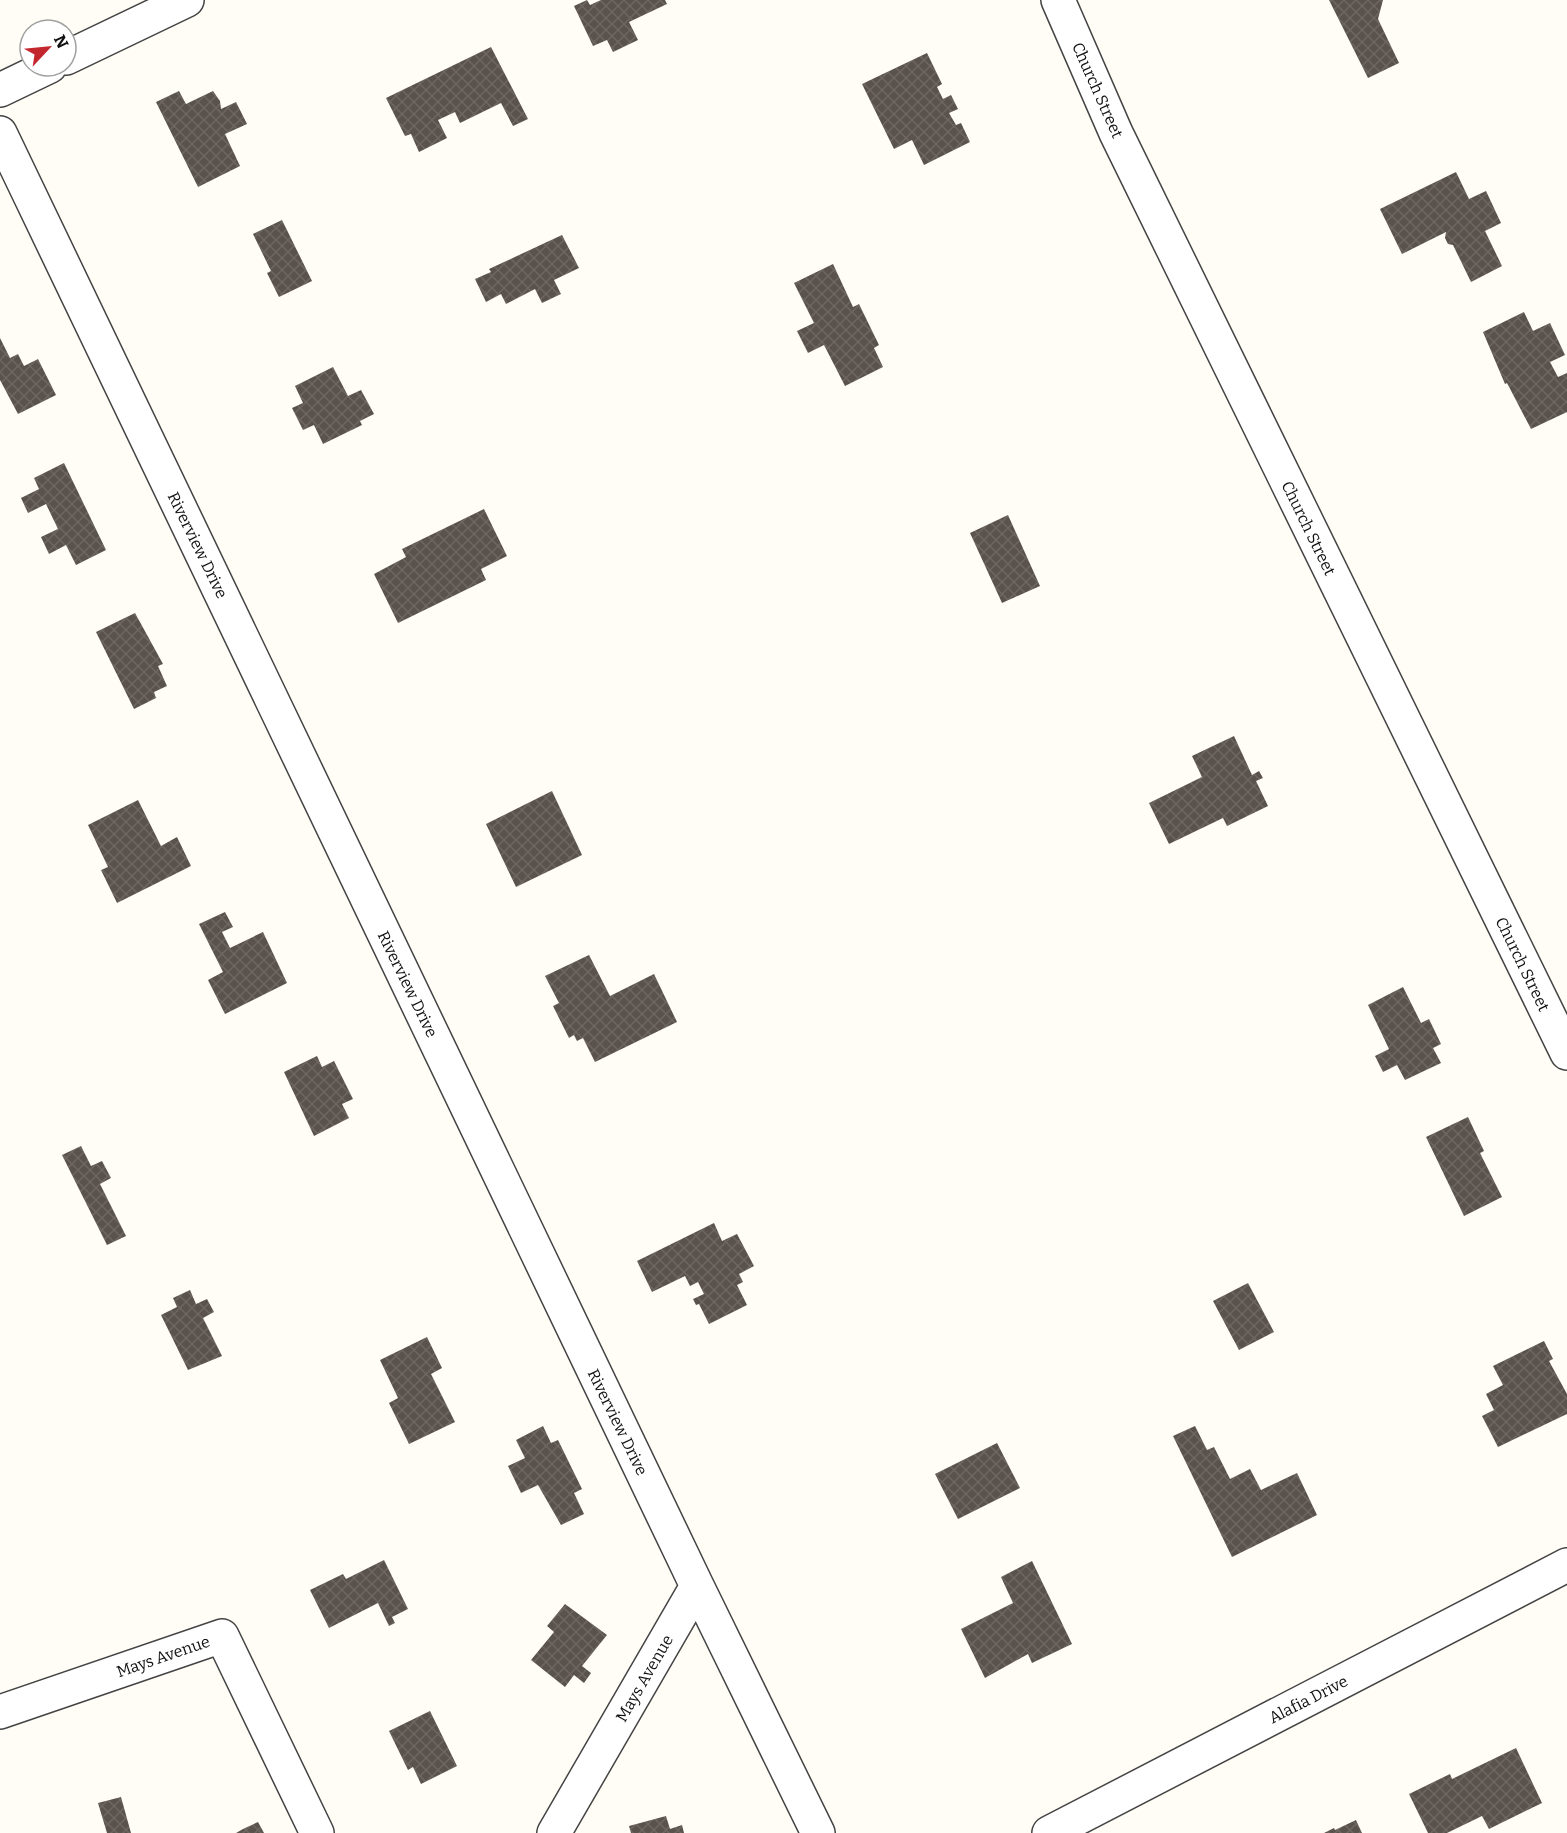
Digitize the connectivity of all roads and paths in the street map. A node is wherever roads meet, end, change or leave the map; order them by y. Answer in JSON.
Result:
{"nodes":[{"id":1,"x":188,"y":0,"type":"edge"},
{"id":2,"x":1058,"y":0,"type":"edge"},
{"id":3,"x":78,"y":52,"type":"edge"},
{"id":4,"x":25,"y":78,"type":"edge"},
{"id":5,"x":0,"y":90,"type":"edge"},
{"id":6,"x":0,"y":133,"type":"edge"},
{"id":7,"x":1567,"y":1053,"type":"edge"},
{"id":8,"x":1567,"y":1565,"type":"edge"},
{"id":9,"x":697,"y":1586,"type":"junction"},
{"id":10,"x":0,"y":1712,"type":"edge"},
{"id":11,"x":317,"y":1833,"type":"edge"},
{"id":12,"x":554,"y":1833,"type":"edge"},
{"id":13,"x":819,"y":1833,"type":"edge"},
{"id":14,"x":1049,"y":1833,"type":"edge"}],
"edges":[{"from":1,"to":3,"type":"street"},
{"from":2,"to":7,"type":"street","name":"Church Street"},
{"from":4,"to":5,"type":"street"},
{"from":6,"to":9,"type":"street","name":"Riverview Drive"},
{"from":8,"to":14,"type":"street","name":"Alafia Drive"},
{"from":9,"to":12,"type":"street","name":"Mays Avenue"},
{"from":9,"to":13,"type":"street","name":"Riverview Drive"},
{"from":10,"to":11,"type":"street","name":"Mays Avenue"}]}
